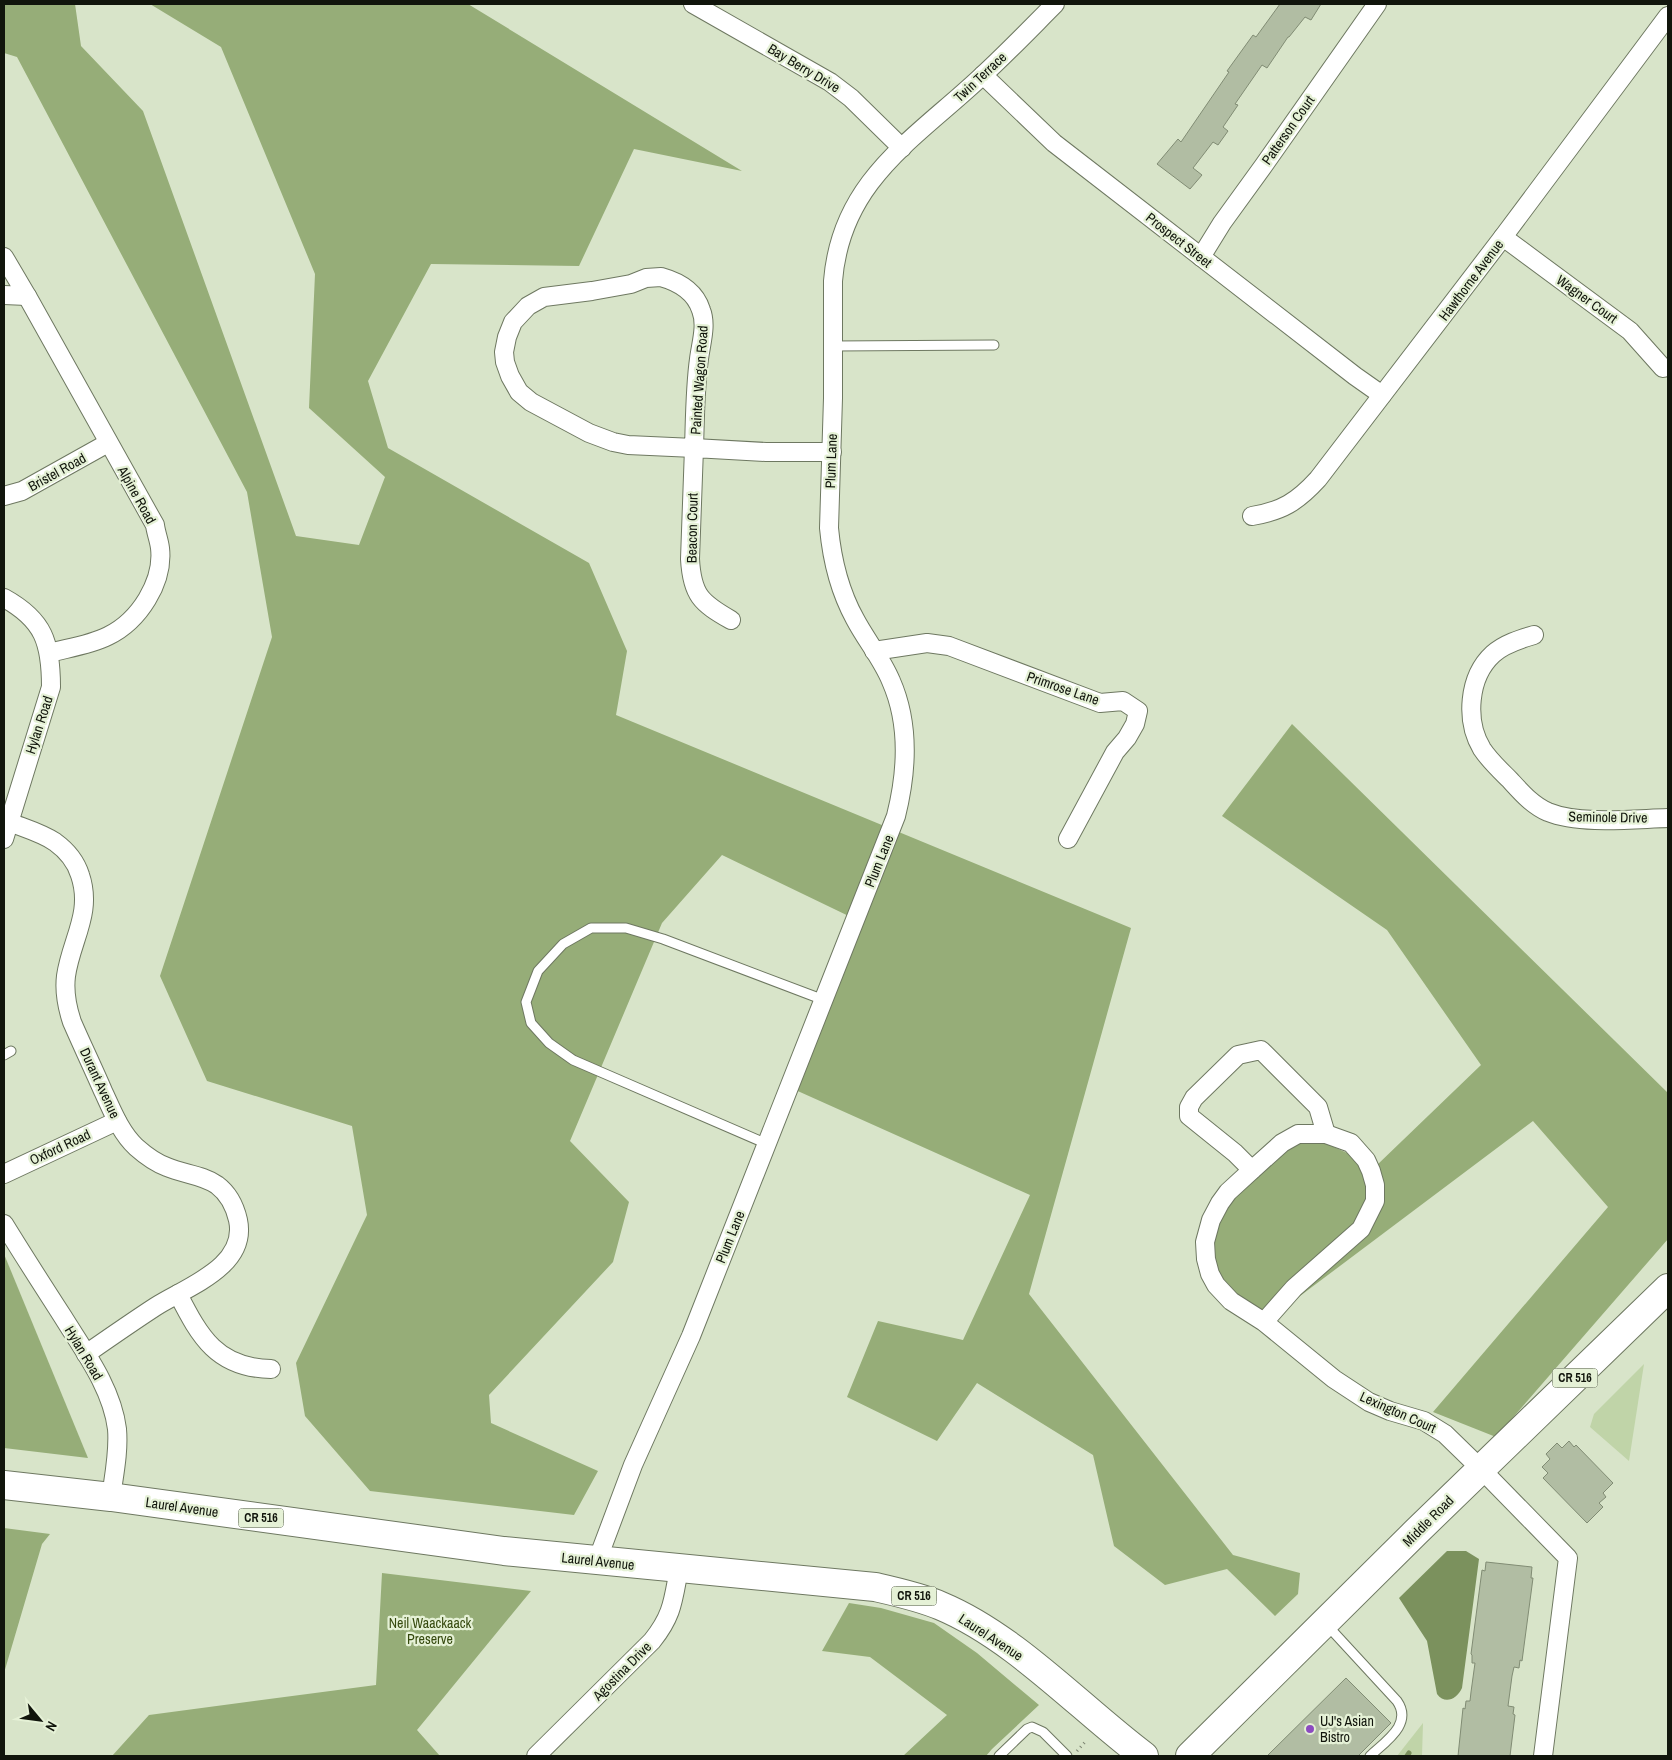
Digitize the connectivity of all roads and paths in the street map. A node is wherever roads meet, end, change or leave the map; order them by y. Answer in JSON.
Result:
{"nodes":[{"id":1,"x":693,"y":4,"type":"edge"},
{"id":2,"x":1055,"y":4,"type":"edge"},
{"id":3,"x":1377,"y":4,"type":"edge"},
{"id":4,"x":1668,"y":16,"type":"edge"},
{"id":5,"x":983,"y":76,"type":"junction"},
{"id":6,"x":902,"y":148,"type":"junction"},
{"id":7,"x":1503,"y":237,"type":"junction"},
{"id":8,"x":1201,"y":257,"type":"junction"},
{"id":9,"x":4,"y":258,"type":"edge"},
{"id":10,"x":4,"y":295,"type":"edge"},
{"id":11,"x":27,"y":296,"type":"junction"},
{"id":12,"x":994,"y":345,"type":"dead end"},
{"id":13,"x":834,"y":346,"type":"junction"},
{"id":14,"x":1664,"y":368,"type":"dead end"},
{"id":15,"x":1382,"y":395,"type":"junction"},
{"id":16,"x":108,"y":443,"type":"junction"},
{"id":17,"x":694,"y":448,"type":"junction"},
{"id":18,"x":832,"y":452,"type":"junction"},
{"id":19,"x":4,"y":496,"type":"edge"},
{"id":20,"x":1252,"y":516,"type":"dead end"},
{"id":21,"x":4,"y":598,"type":"edge"},
{"id":22,"x":732,"y":620,"type":"dead end"},
{"id":23,"x":1534,"y":635,"type":"dead end"},
{"id":24,"x":874,"y":651,"type":"junction"},
{"id":25,"x":49,"y":653,"type":"junction"},
{"id":26,"x":10,"y":795,"type":"edge"},
{"id":27,"x":1668,"y":818,"type":"edge"},
{"id":28,"x":6,"y":830,"type":"edge"},
{"id":29,"x":1068,"y":839,"type":"dead end"},
{"id":30,"x":824,"y":1000,"type":"junction"},
{"id":31,"x":117,"y":1121,"type":"junction"},
{"id":32,"x":1326,"y":1134,"type":"junction"},
{"id":33,"x":767,"y":1144,"type":"junction"},
{"id":34,"x":1252,"y":1170,"type":"junction"},
{"id":35,"x":4,"y":1174,"type":"edge"},
{"id":36,"x":4,"y":1224,"type":"edge"},
{"id":37,"x":1668,"y":1288,"type":"edge"},
{"id":38,"x":178,"y":1294,"type":"junction"},
{"id":39,"x":1264,"y":1322,"type":"junction"},
{"id":40,"x":86,"y":1354,"type":"junction"},
{"id":41,"x":272,"y":1369,"type":"dead end"},
{"id":42,"x":1482,"y":1469,"type":"junction"},
{"id":43,"x":4,"y":1485,"type":"edge"},
{"id":44,"x":110,"y":1497,"type":"junction"},
{"id":45,"x":597,"y":1561,"type":"junction"},
{"id":46,"x":679,"y":1569,"type":"junction"},
{"id":47,"x":1325,"y":1624,"type":"junction"},
{"id":48,"x":1087,"y":1740,"type":"dead end"},
{"id":49,"x":1076,"y":1751,"type":"dead end"},
{"id":50,"x":536,"y":1756,"type":"edge"},
{"id":51,"x":999,"y":1756,"type":"edge"},
{"id":52,"x":1067,"y":1756,"type":"edge"},
{"id":53,"x":1144,"y":1756,"type":"edge"},
{"id":54,"x":1190,"y":1756,"type":"edge"},
{"id":55,"x":1370,"y":1756,"type":"edge"},
{"id":56,"x":1543,"y":1756,"type":"edge"}],
"edges":[{"from":1,"to":6,"type":"street","name":"Bay Berry Drive"},
{"from":2,"to":5,"type":"street","name":"Twin Terrace"},
{"from":3,"to":8,"type":"street","name":"Patterson Court"},
{"from":4,"to":7,"type":"street","name":"Hawthorne Avenue"},
{"from":5,"to":6,"type":"street","name":"Twin Terrace"},
{"from":5,"to":8,"type":"street","name":"Prospect Street"},
{"from":6,"to":13,"type":"street","name":"Plum Lane"},
{"from":7,"to":14,"type":"street","name":"Wagner Court"},
{"from":7,"to":15,"type":"street","name":"Hawthorne Avenue"},
{"from":8,"to":15,"type":"street","name":"Prospect Street"},
{"from":9,"to":11,"type":"street","name":"Alpine Road"},
{"from":10,"to":11,"type":"street"},
{"from":11,"to":16,"type":"street","name":"Alpine Road"},
{"from":12,"to":13,"type":"lane"},
{"from":13,"to":18,"type":"street","name":"Plum Lane"},
{"from":15,"to":20,"type":"street","name":"Hawthorne Avenue"},
{"from":16,"to":19,"type":"street","name":"Bristel Road"},
{"from":16,"to":25,"type":"street","name":"Alpine Road"},
{"from":17,"to":17,"type":"street","name":"Painted Wagon Road"},
{"from":17,"to":18,"type":"street","name":"Painted Wagon Road"},
{"from":17,"to":22,"type":"street","name":"Beacon Court"},
{"from":18,"to":24,"type":"street","name":"Plum Lane"},
{"from":21,"to":25,"type":"street","name":"Hylan Road"},
{"from":23,"to":27,"type":"street","name":"Seminole Drive"},
{"from":24,"to":29,"type":"street","name":"Primrose Lane"},
{"from":24,"to":30,"type":"street","name":"Plum Lane"},
{"from":25,"to":26,"type":"street","name":"Hylan Road"},
{"from":26,"to":28,"type":"street","name":"Hylan Road"},
{"from":28,"to":31,"type":"street","name":"Durant Avenue"},
{"from":30,"to":33,"type":"street","name":"Plum Lane"},
{"from":30,"to":33,"type":"lane"},
{"from":31,"to":35,"type":"street","name":"Oxford Road"},
{"from":31,"to":38,"type":"street","name":"Durant Avenue"},
{"from":32,"to":34,"type":"street","name":"Lexington Court"},
{"from":32,"to":34,"type":"street"},
{"from":32,"to":39,"type":"street","name":"Lexington Court"},
{"from":33,"to":45,"type":"street","name":"Plum Lane"},
{"from":34,"to":39,"type":"street","name":"Lexington Court"},
{"from":36,"to":40,"type":"street","name":"Hylan Road"},
{"from":37,"to":42,"type":"main road","name":"Middle Road","number":"CR 516"},
{"from":38,"to":40,"type":"street","name":"Durant Avenue"},
{"from":38,"to":41,"type":"street"},
{"from":39,"to":42,"type":"street","name":"Lexington Court"},
{"from":40,"to":44,"type":"street","name":"Hylan Road"},
{"from":42,"to":47,"type":"main road","name":"Middle Road","number":"CR 516"},
{"from":42,"to":56,"type":"street","name":"Lexington Court"},
{"from":43,"to":44,"type":"main road","name":"Laurel Avenue","number":"CR 516"},
{"from":44,"to":45,"type":"main road","name":"Laurel Avenue","number":"CR 516"},
{"from":45,"to":46,"type":"main road","name":"Laurel Avenue","number":"CR 516"},
{"from":46,"to":50,"type":"street","name":"Agostina Drive"},
{"from":46,"to":53,"type":"main road","name":"Laurel Avenue","number":"CR 516"},
{"from":47,"to":54,"type":"main road","name":"Middle Road","number":"CR 516"},
{"from":47,"to":55,"type":"lane"},
{"from":48,"to":49,"type":"path"},
{"from":51,"to":52,"type":"lane"}]}
